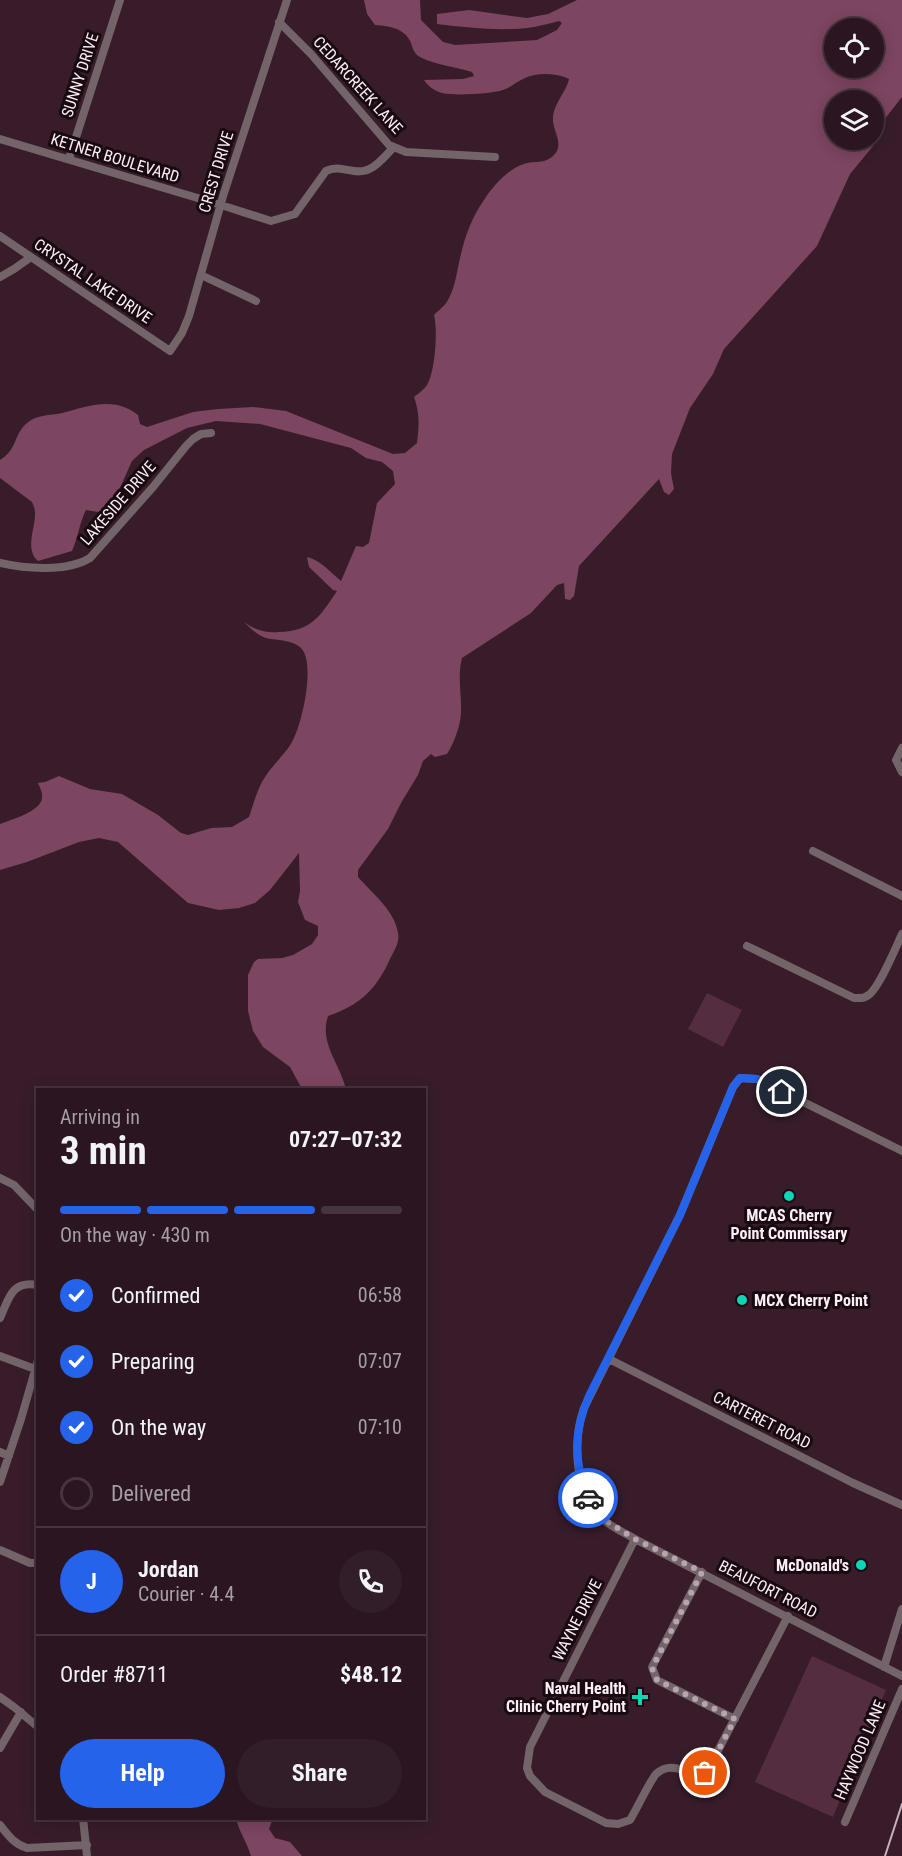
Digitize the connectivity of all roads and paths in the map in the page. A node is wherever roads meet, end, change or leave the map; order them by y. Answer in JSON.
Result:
{"nodes":[{"id":1,"x":120,"y":0,"type":"edge"},
{"id":2,"x":287,"y":0,"type":"edge"},
{"id":3,"x":279,"y":22,"type":"junction"},
{"id":4,"x":0,"y":139,"type":"edge"},
{"id":5,"x":394,"y":147,"type":"junction"},
{"id":6,"x":495,"y":157,"type":"dead end"},
{"id":7,"x":69,"y":159,"type":"junction"},
{"id":8,"x":221,"y":204,"type":"junction"},
{"id":9,"x":0,"y":236,"type":"edge"},
{"id":10,"x":31,"y":257,"type":"junction"},
{"id":11,"x":201,"y":275,"type":"junction"},
{"id":12,"x":0,"y":277,"type":"edge"},
{"id":13,"x":256,"y":301,"type":"dead end"},
{"id":14,"x":170,"y":351,"type":"joint"},
{"id":15,"x":211,"y":433,"type":"dead end"},
{"id":16,"x":0,"y":563,"type":"edge"},
{"id":17,"x":902,"y":748,"type":"edge"},
{"id":18,"x":902,"y":772,"type":"edge"},
{"id":19,"x":813,"y":851,"type":"dead end"},
{"id":20,"x":902,"y":896,"type":"edge"},
{"id":21,"x":902,"y":934,"type":"edge"},
{"id":22,"x":747,"y":945,"type":"dead end"},
{"id":23,"x":902,"y":1151,"type":"edge"},
{"id":24,"x":0,"y":1178,"type":"edge"},
{"id":25,"x":36,"y":1208,"type":"edge"},
{"id":26,"x":36,"y":1285,"type":"edge"},
{"id":27,"x":0,"y":1318,"type":"edge"},
{"id":28,"x":0,"y":1356,"type":"edge"},
{"id":29,"x":609,"y":1359,"type":"junction"},
{"id":30,"x":36,"y":1367,"type":"edge"},
{"id":31,"x":35,"y":1370,"type":"junction"},
{"id":32,"x":0,"y":1452,"type":"edge"},
{"id":33,"x":9,"y":1456,"type":"junction"},
{"id":34,"x":0,"y":1482,"type":"edge"},
{"id":35,"x":902,"y":1505,"type":"edge"},
{"id":36,"x":635,"y":1539,"type":"junction"},
{"id":37,"x":0,"y":1550,"type":"edge"},
{"id":38,"x":36,"y":1563,"type":"edge"},
{"id":39,"x":702,"y":1572,"type":"junction"},
{"id":40,"x":902,"y":1609,"type":"edge"},
{"id":41,"x":788,"y":1616,"type":"junction"},
{"id":42,"x":884,"y":1667,"type":"junction"},
{"id":43,"x":902,"y":1676,"type":"edge"},
{"id":44,"x":902,"y":1689,"type":"edge"},
{"id":45,"x":0,"y":1697,"type":"edge"},
{"id":46,"x":21,"y":1712,"type":"junction"},
{"id":47,"x":735,"y":1719,"type":"junction"},
{"id":48,"x":36,"y":1725,"type":"edge"},
{"id":49,"x":0,"y":1749,"type":"edge"},
{"id":50,"x":83,"y":1820,"type":"edge"},
{"id":51,"x":844,"y":1822,"type":"dead end"},
{"id":52,"x":0,"y":1825,"type":"edge"},
{"id":53,"x":87,"y":1845,"type":"junction"},
{"id":54,"x":87,"y":1856,"type":"edge"}],
"edges":[{"from":1,"to":7,"type":"street","name":"SUNNY DRIVE"},
{"from":2,"to":3,"type":"street","name":"CREST DRIVE"},
{"from":3,"to":5,"type":"street","name":"CEDARCREEK LANE"},
{"from":3,"to":8,"type":"street","name":"CREST DRIVE"},
{"from":4,"to":7,"type":"street","name":"KETNER BOULEVARD"},
{"from":5,"to":6,"type":"street","name":"CEDARCREEK LANE"},
{"from":5,"to":8,"type":"street","name":"KETNER BOULEVARD"},
{"from":7,"to":8,"type":"street","name":"KETNER BOULEVARD"},
{"from":8,"to":11,"type":"street","name":"CREST DRIVE"},
{"from":9,"to":10,"type":"street","name":"CRYSTAL LAKE DRIVE"},
{"from":10,"to":12,"type":"street"},
{"from":10,"to":14,"type":"street","name":"CRYSTAL LAKE DRIVE"},
{"from":11,"to":13,"type":"street"},
{"from":11,"to":14,"type":"street","name":"CREST DRIVE"},
{"from":15,"to":16,"type":"street","name":"LAKESIDE DRIVE"},
{"from":17,"to":18,"type":"street"},
{"from":19,"to":20,"type":"street"},
{"from":21,"to":22,"type":"street"},
{"from":23,"to":29,"type":"street"},
{"from":24,"to":25,"type":"street"},
{"from":26,"to":27,"type":"street"},
{"from":28,"to":31,"type":"street"},
{"from":29,"to":35,"type":"street","name":"CARTERET ROAD"},
{"from":29,"to":36,"type":"street","name":"BEAUFORT ROAD"},
{"from":30,"to":31,"type":"street"},
{"from":31,"to":33,"type":"street"},
{"from":32,"to":33,"type":"street"},
{"from":33,"to":34,"type":"street"},
{"from":36,"to":39,"type":"street","name":"BEAUFORT ROAD"},
{"from":36,"to":47,"type":"street","name":"WAYNE DRIVE"},
{"from":37,"to":38,"type":"street"},
{"from":39,"to":41,"type":"street","name":"BEAUFORT ROAD"},
{"from":39,"to":47,"type":"street"},
{"from":40,"to":42,"type":"street"},
{"from":41,"to":42,"type":"street","name":"BEAUFORT ROAD"},
{"from":41,"to":47,"type":"street"},
{"from":42,"to":43,"type":"street","name":"BEAUFORT ROAD"},
{"from":44,"to":51,"type":"street","name":"HAYWOOD LANE"},
{"from":45,"to":46,"type":"street"},
{"from":46,"to":48,"type":"street"},
{"from":46,"to":49,"type":"street"},
{"from":50,"to":53,"type":"street"},
{"from":52,"to":53,"type":"street"},
{"from":53,"to":54,"type":"street"}]}
